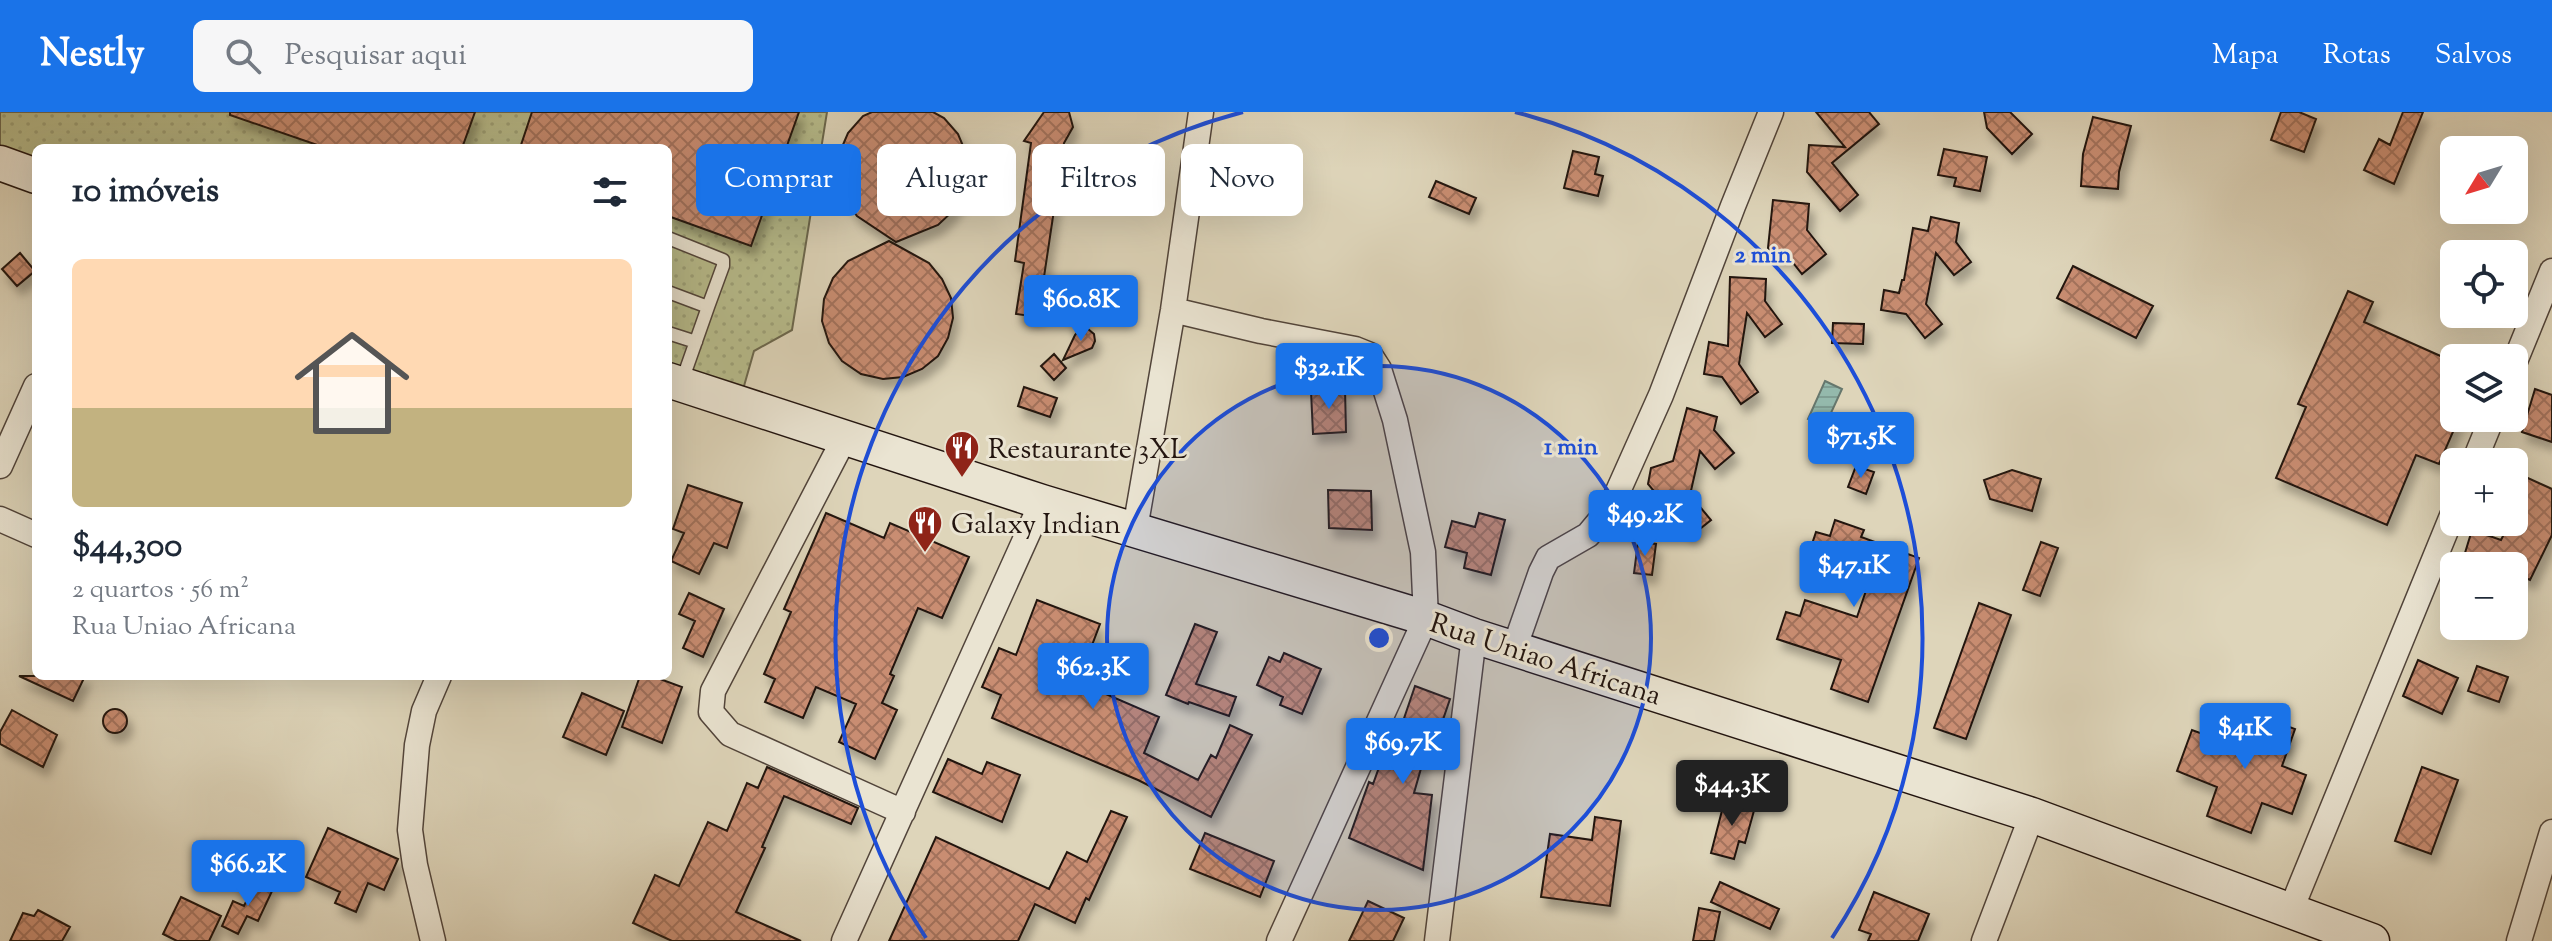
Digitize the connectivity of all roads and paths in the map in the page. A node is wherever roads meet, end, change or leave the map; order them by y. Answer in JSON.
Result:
{"nodes":[{"id":1,"x":1201,"y":112,"type":"edge"},
{"id":2,"x":1771,"y":112,"type":"edge"},
{"id":3,"x":0,"y":163,"type":"edge"},
{"id":4,"x":32,"y":175,"type":"edge"},
{"id":5,"x":672,"y":240,"type":"edge"},
{"id":6,"x":2552,"y":271,"type":"edge"},
{"id":7,"x":672,"y":294,"type":"edge"},
{"id":8,"x":708,"y":307,"type":"junction"},
{"id":9,"x":1173,"y":310,"type":"junction"},
{"id":10,"x":672,"y":334,"type":"edge"},
{"id":11,"x":696,"y":342,"type":"junction"},
{"id":12,"x":2522,"y":344,"type":"edge"},
{"id":13,"x":674,"y":382,"type":"edge"},
{"id":14,"x":32,"y":395,"type":"edge"},
{"id":15,"x":845,"y":437,"type":"junction"},
{"id":16,"x":0,"y":466,"type":"edge"},
{"id":17,"x":1042,"y":502,"type":"junction"},
{"id":18,"x":0,"y":519,"type":"edge"},
{"id":19,"x":1135,"y":529,"type":"junction"},
{"id":20,"x":32,"y":533,"type":"edge"},
{"id":21,"x":2444,"y":536,"type":"edge"},
{"id":22,"x":1426,"y":618,"type":"junction"},
{"id":23,"x":1474,"y":636,"type":"junction"},
{"id":24,"x":1514,"y":649,"type":"junction"},
{"id":25,"x":437,"y":680,"type":"edge"},
{"id":26,"x":903,"y":812,"type":"junction"},
{"id":27,"x":2032,"y":815,"type":"junction"},
{"id":28,"x":2552,"y":832,"type":"edge"},
{"id":29,"x":2290,"y":912,"type":"junction"},
{"id":30,"x":433,"y":941,"type":"edge"},
{"id":31,"x":844,"y":941,"type":"edge"},
{"id":32,"x":1279,"y":941,"type":"edge"},
{"id":33,"x":1437,"y":941,"type":"edge"},
{"id":34,"x":1984,"y":941,"type":"edge"},
{"id":35,"x":2372,"y":941,"type":"edge"},
{"id":36,"x":2519,"y":941,"type":"edge"}],
"edges":[{"from":1,"to":9,"type":"street"},
{"from":2,"to":24,"type":"street"},
{"from":3,"to":4,"type":"main road"},
{"from":5,"to":8,"type":"lane"},
{"from":6,"to":12,"type":"street"},
{"from":7,"to":8,"type":"lane"},
{"from":8,"to":11,"type":"lane"},
{"from":9,"to":19,"type":"street"},
{"from":9,"to":22,"type":"street"},
{"from":10,"to":11,"type":"lane"},
{"from":11,"to":13,"type":"lane"},
{"from":13,"to":15,"type":"main road","name":"Rua Uniao Africana"},
{"from":14,"to":16,"type":"street"},
{"from":15,"to":17,"type":"main road","name":"Rua Uniao Africana"},
{"from":15,"to":26,"type":"street"},
{"from":17,"to":19,"type":"main road","name":"Rua Uniao Africana"},
{"from":17,"to":26,"type":"street"},
{"from":18,"to":20,"type":"street"},
{"from":19,"to":22,"type":"main road","name":"Rua Uniao Africana"},
{"from":21,"to":29,"type":"street"},
{"from":22,"to":23,"type":"main road","name":"Rua Uniao Africana"},
{"from":22,"to":32,"type":"street"},
{"from":23,"to":24,"type":"main road","name":"Rua Uniao Africana"},
{"from":23,"to":33,"type":"street"},
{"from":24,"to":27,"type":"main road","name":"Rua Uniao Africana"},
{"from":25,"to":30,"type":"street"},
{"from":26,"to":31,"type":"street"},
{"from":27,"to":29,"type":"main road","name":"Rua Uniao Africana"},
{"from":27,"to":34,"type":"street"},
{"from":28,"to":36,"type":"street"},
{"from":29,"to":35,"type":"main road","name":"Rua Uniao Africana"}]}
